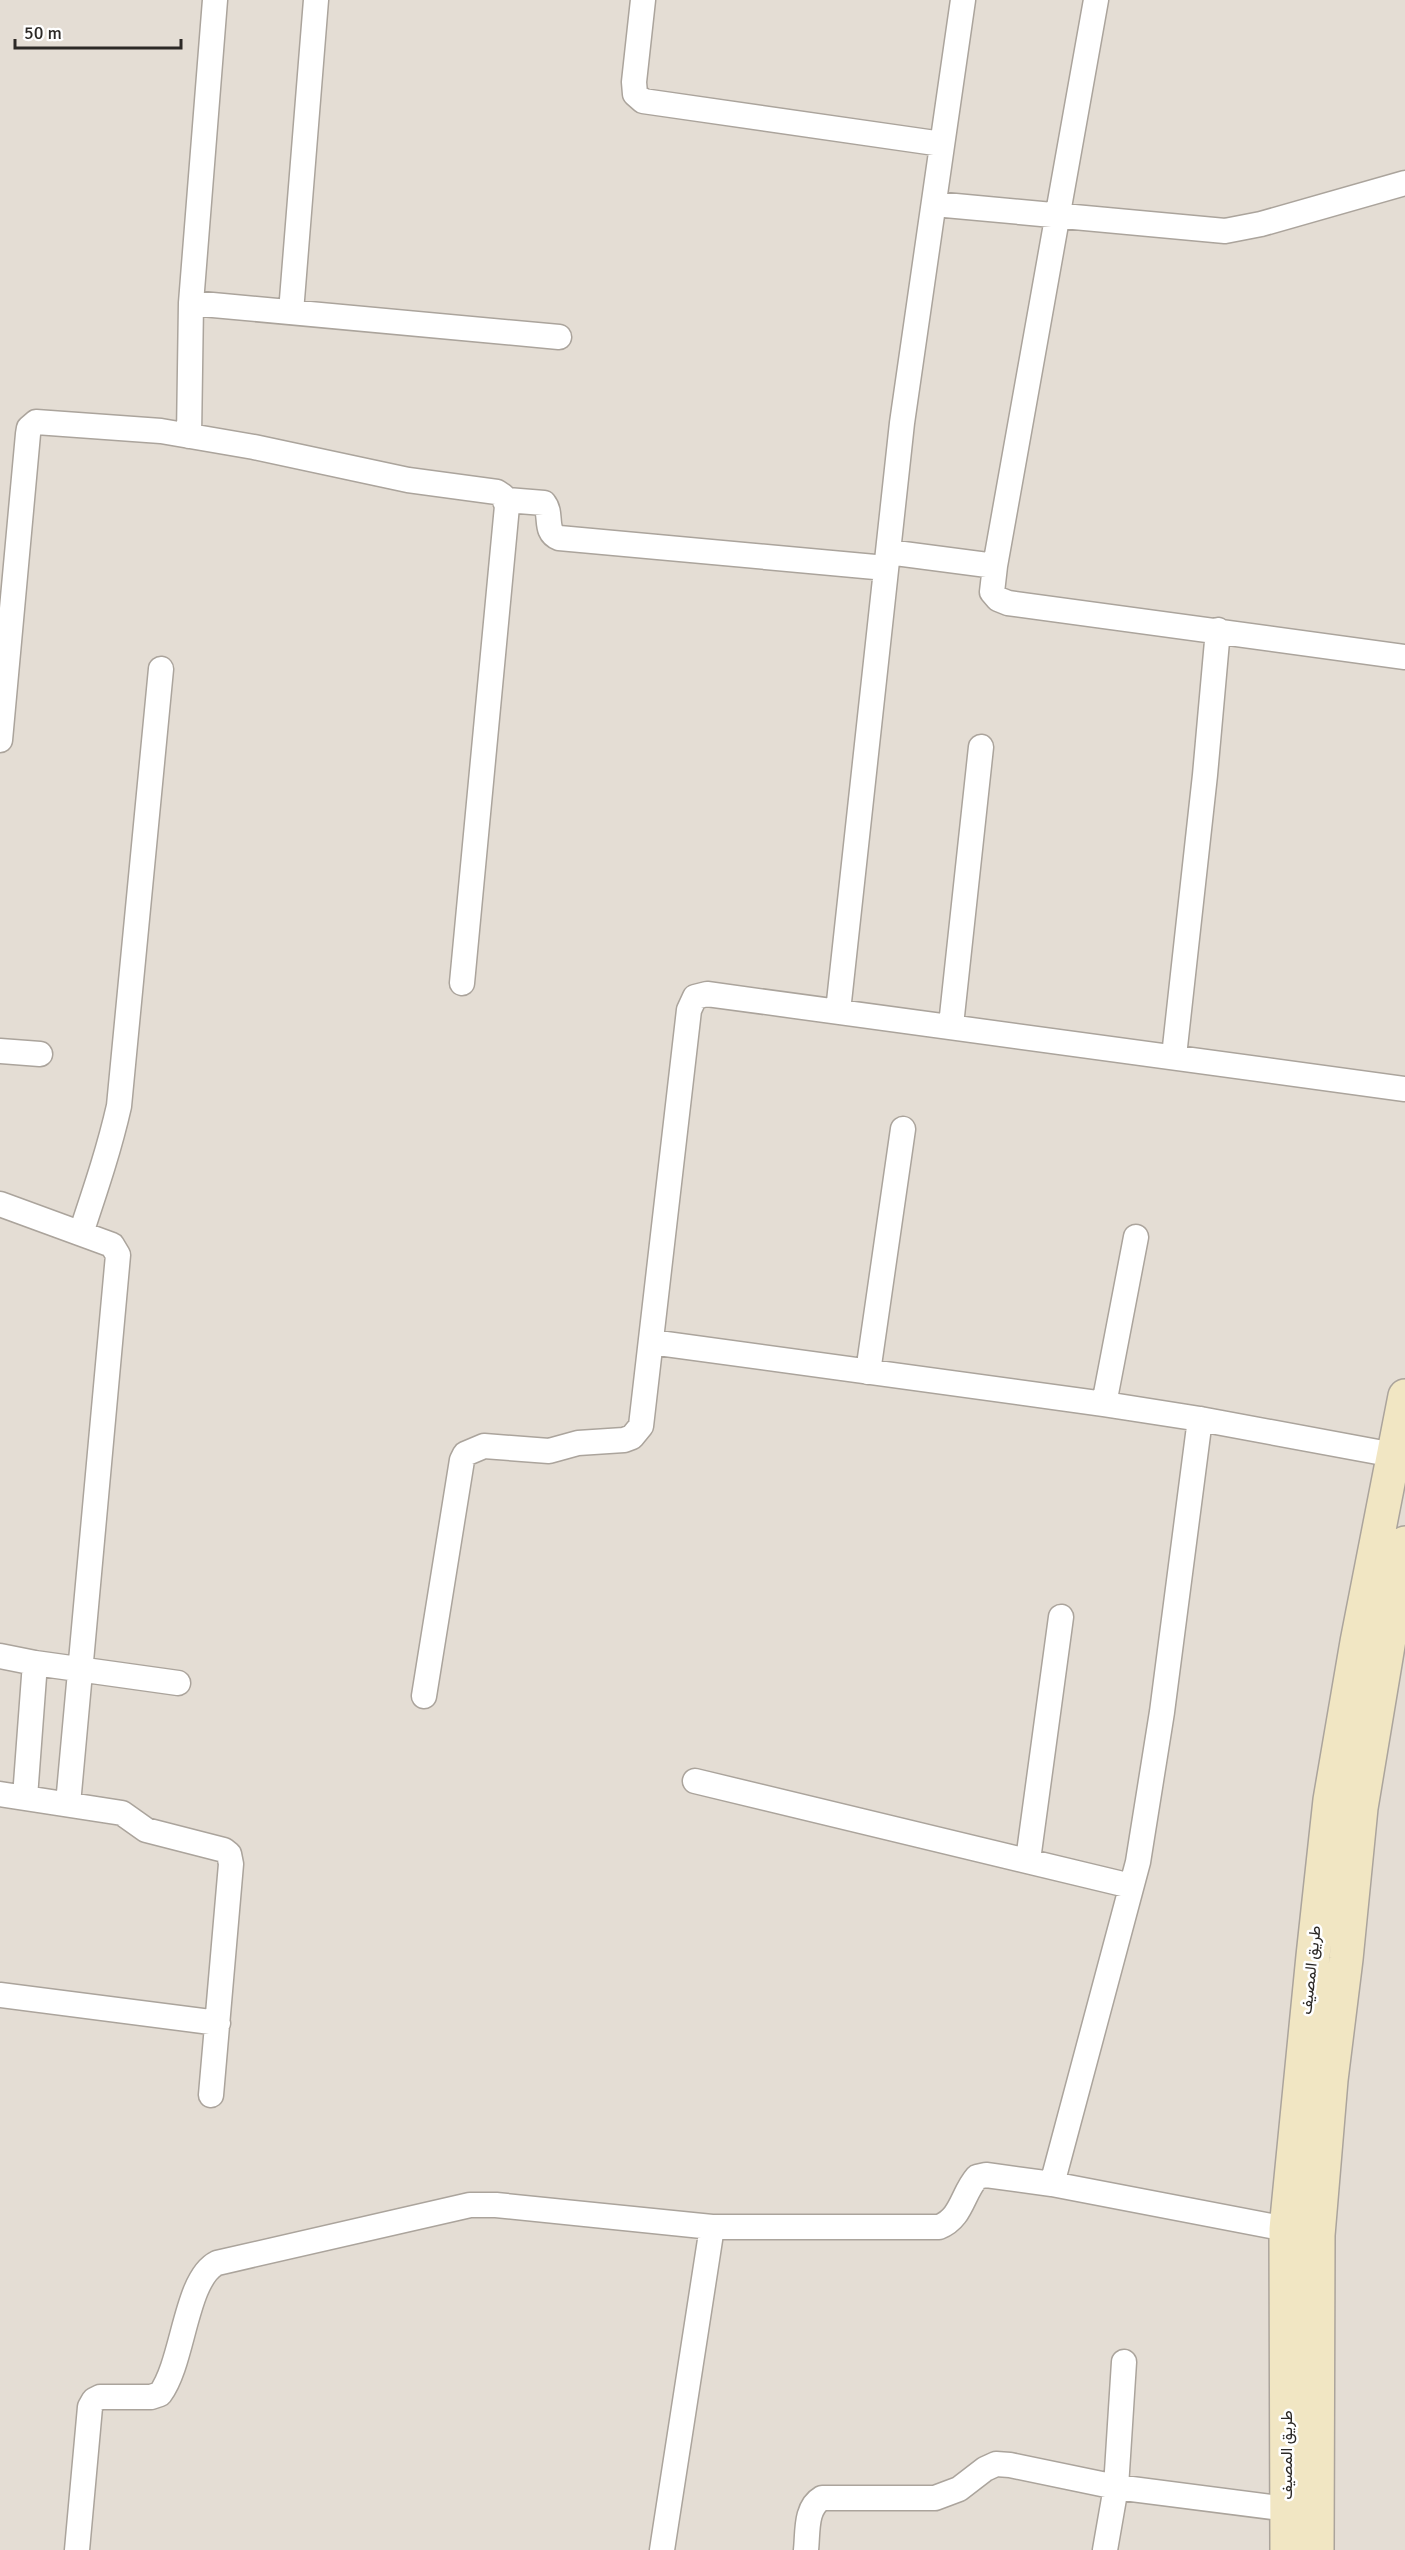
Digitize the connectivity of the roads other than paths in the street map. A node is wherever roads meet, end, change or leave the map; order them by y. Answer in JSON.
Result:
{"nodes":[{"id":1,"x":215,"y":0,"type":"edge"},
{"id":2,"x":316,"y":0,"type":"edge"},
{"id":3,"x":642,"y":0,"type":"edge"},
{"id":4,"x":963,"y":0,"type":"edge"},
{"id":5,"x":1096,"y":0,"type":"edge"},
{"id":6,"x":942,"y":144,"type":"junction"},
{"id":7,"x":1405,"y":183,"type":"edge"},
{"id":8,"x":934,"y":204,"type":"junction"},
{"id":9,"x":1057,"y":216,"type":"junction"},
{"id":10,"x":191,"y":303,"type":"junction"},
{"id":11,"x":291,"y":312,"type":"junction"},
{"id":12,"x":559,"y":337,"type":"dead end"},
{"id":13,"x":189,"y":436,"type":"junction"},
{"id":14,"x":506,"y":500,"type":"junction"},
{"id":15,"x":887,"y":560,"type":"junction"},
{"id":16,"x":995,"y":566,"type":"junction"},
{"id":17,"x":1218,"y":630,"type":"junction"},
{"id":18,"x":1405,"y":657,"type":"edge"},
{"id":19,"x":161,"y":669,"type":"dead end"},
{"id":20,"x":0,"y":740,"type":"edge"},
{"id":21,"x":981,"y":747,"type":"dead end"},
{"id":22,"x":462,"y":983,"type":"dead end"},
{"id":23,"x":838,"y":1011,"type":"junction"},
{"id":24,"x":951,"y":1025,"type":"junction"},
{"id":25,"x":0,"y":1051,"type":"edge"},
{"id":26,"x":40,"y":1054,"type":"dead end"},
{"id":27,"x":1174,"y":1056,"type":"junction"},
{"id":28,"x":1405,"y":1089,"type":"edge"},
{"id":29,"x":903,"y":1129,"type":"dead end"},
{"id":30,"x":0,"y":1204,"type":"edge"},
{"id":31,"x":81,"y":1233,"type":"junction"},
{"id":32,"x":1136,"y":1237,"type":"dead end"},
{"id":33,"x":651,"y":1342,"type":"junction"},
{"id":34,"x":868,"y":1372,"type":"junction"},
{"id":35,"x":1405,"y":1396,"type":"edge"},
{"id":36,"x":1104,"y":1404,"type":"junction"},
{"id":37,"x":1200,"y":1419,"type":"junction"},
{"id":38,"x":1394,"y":1455,"type":"junction"},
{"id":39,"x":1405,"y":1543,"type":"edge"},
{"id":40,"x":1061,"y":1617,"type":"dead end"},
{"id":41,"x":0,"y":1656,"type":"edge"},
{"id":42,"x":35,"y":1663,"type":"junction"},
{"id":43,"x":80,"y":1670,"type":"junction"},
{"id":44,"x":178,"y":1683,"type":"dead end"},
{"id":45,"x":424,"y":1696,"type":"dead end"},
{"id":46,"x":695,"y":1781,"type":"dead end"},
{"id":47,"x":0,"y":1794,"type":"edge"},
{"id":48,"x":24,"y":1797,"type":"junction"},
{"id":49,"x":68,"y":1803,"type":"junction"},
{"id":50,"x":1028,"y":1860,"type":"junction"},
{"id":51,"x":1131,"y":1886,"type":"junction"},
{"id":52,"x":0,"y":1995,"type":"edge"},
{"id":53,"x":218,"y":2023,"type":"junction"},
{"id":54,"x":211,"y":2095,"type":"dead end"},
{"id":55,"x":1052,"y":2184,"type":"junction"},
{"id":56,"x":712,"y":2227,"type":"junction"},
{"id":57,"x":1286,"y":2229,"type":"junction"},
{"id":58,"x":1124,"y":2362,"type":"dead end"},
{"id":59,"x":1116,"y":2487,"type":"junction"},
{"id":60,"x":1303,"y":2511,"type":"junction"},
{"id":61,"x":77,"y":2550,"type":"edge"},
{"id":62,"x":662,"y":2550,"type":"edge"},
{"id":63,"x":806,"y":2550,"type":"edge"},
{"id":64,"x":1106,"y":2550,"type":"edge"},
{"id":65,"x":1287,"y":2550,"type":"edge"},
{"id":66,"x":1317,"y":2550,"type":"edge"}],
"edges":[{"from":1,"to":10,"type":"street"},
{"from":2,"to":11,"type":"street"},
{"from":3,"to":6,"type":"street"},
{"from":4,"to":6,"type":"street"},
{"from":5,"to":9,"type":"street"},
{"from":6,"to":8,"type":"street"},
{"from":7,"to":9,"type":"street"},
{"from":8,"to":9,"type":"street"},
{"from":8,"to":15,"type":"street"},
{"from":9,"to":16,"type":"street"},
{"from":10,"to":11,"type":"street"},
{"from":10,"to":13,"type":"street"},
{"from":11,"to":12,"type":"street"},
{"from":13,"to":14,"type":"street"},
{"from":13,"to":20,"type":"street"},
{"from":14,"to":15,"type":"street"},
{"from":14,"to":22,"type":"street"},
{"from":15,"to":16,"type":"street"},
{"from":15,"to":23,"type":"street"},
{"from":16,"to":17,"type":"street"},
{"from":17,"to":18,"type":"street"},
{"from":17,"to":27,"type":"street"},
{"from":19,"to":31,"type":"street"},
{"from":21,"to":24,"type":"street"},
{"from":23,"to":24,"type":"street"},
{"from":23,"to":33,"type":"street"},
{"from":24,"to":27,"type":"street"},
{"from":25,"to":26,"type":"street"},
{"from":27,"to":28,"type":"street"},
{"from":29,"to":34,"type":"street"},
{"from":30,"to":31,"type":"street"},
{"from":31,"to":43,"type":"street"},
{"from":32,"to":36,"type":"street"},
{"from":33,"to":34,"type":"street"},
{"from":33,"to":45,"type":"street"},
{"from":34,"to":36,"type":"street"},
{"from":35,"to":38,"type":"street","name":"طريق المصيف"},
{"from":36,"to":37,"type":"street"},
{"from":37,"to":38,"type":"street"},
{"from":37,"to":51,"type":"street"},
{"from":38,"to":57,"type":"street","name":"طريق المصيف"},
{"from":39,"to":60,"type":"street","name":"طريق المصيف"},
{"from":40,"to":50,"type":"street"},
{"from":41,"to":42,"type":"street"},
{"from":42,"to":43,"type":"street"},
{"from":42,"to":48,"type":"street"},
{"from":43,"to":44,"type":"street"},
{"from":43,"to":49,"type":"street"},
{"from":46,"to":50,"type":"street"},
{"from":47,"to":48,"type":"street"},
{"from":48,"to":49,"type":"street"},
{"from":49,"to":53,"type":"street"},
{"from":50,"to":51,"type":"street"},
{"from":51,"to":55,"type":"street"},
{"from":52,"to":53,"type":"street"},
{"from":53,"to":54,"type":"street"},
{"from":55,"to":56,"type":"street"},
{"from":55,"to":57,"type":"street"},
{"from":56,"to":61,"type":"street"},
{"from":56,"to":62,"type":"street"},
{"from":57,"to":60,"type":"street","name":"طريق المصيف"},
{"from":58,"to":59,"type":"street"},
{"from":59,"to":60,"type":"street"},
{"from":59,"to":63,"type":"street"},
{"from":59,"to":64,"type":"street"},
{"from":60,"to":65,"type":"street","name":"طريق المصيف"},
{"from":60,"to":66,"type":"street","name":"طريق المصيف"}]}
